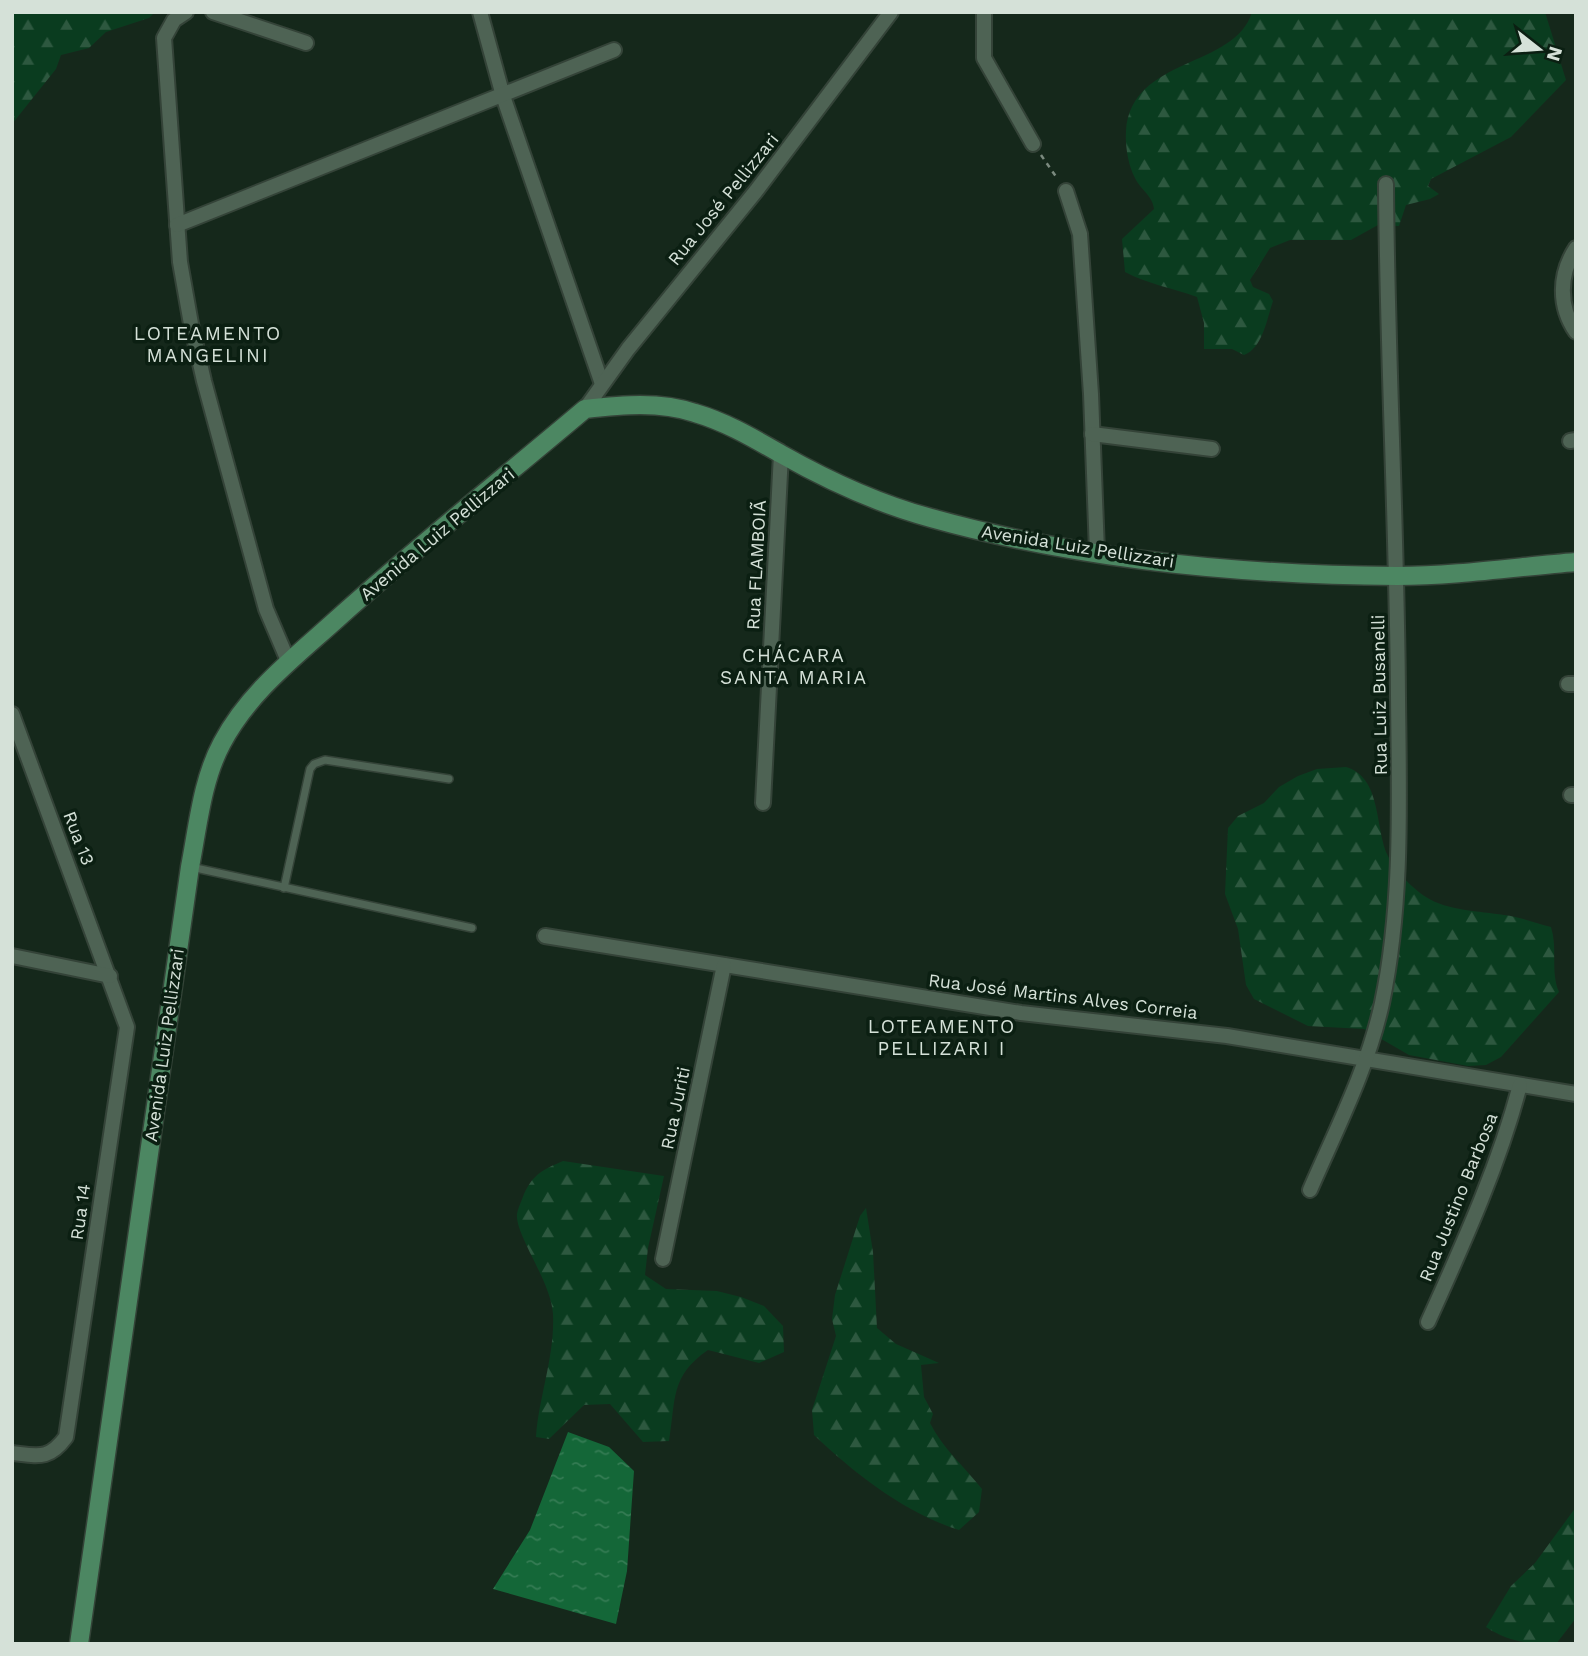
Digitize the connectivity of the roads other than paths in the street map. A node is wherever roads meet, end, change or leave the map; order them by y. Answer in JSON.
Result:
{"nodes":[{"id":1,"x":186,"y":12,"type":"edge"},
{"id":2,"x":213,"y":12,"type":"edge"},
{"id":3,"x":480,"y":12,"type":"edge"},
{"id":4,"x":891,"y":12,"type":"edge"},
{"id":5,"x":984,"y":12,"type":"edge"},
{"id":6,"x":306,"y":43,"type":"dead end"},
{"id":7,"x":614,"y":50,"type":"dead end"},
{"id":8,"x":503,"y":96,"type":"junction"},
{"id":9,"x":1033,"y":144,"type":"road end"},
{"id":10,"x":1386,"y":184,"type":"dead end"},
{"id":11,"x":1066,"y":191,"type":"road end"},
{"id":12,"x":177,"y":225,"type":"junction"},
{"id":13,"x":1576,"y":248,"type":"edge"},
{"id":14,"x":1576,"y":332,"type":"edge"},
{"id":15,"x":602,"y":384,"type":"junction"},
{"id":16,"x":585,"y":409,"type":"junction"},
{"id":17,"x":1092,"y":434,"type":"junction"},
{"id":18,"x":1212,"y":449,"type":"dead end"},
{"id":19,"x":781,"y":454,"type":"junction"},
{"id":20,"x":1097,"y":552,"type":"junction"},
{"id":21,"x":1576,"y":562,"type":"edge"},
{"id":22,"x":1397,"y":576,"type":"junction"},
{"id":23,"x":289,"y":663,"type":"junction"},
{"id":24,"x":12,"y":714,"type":"edge"},
{"id":25,"x":449,"y":779,"type":"dead end"},
{"id":26,"x":764,"y":803,"type":"dead end"},
{"id":27,"x":190,"y":867,"type":"junction"},
{"id":28,"x":284,"y":888,"type":"junction"},
{"id":29,"x":472,"y":928,"type":"dead end"},
{"id":30,"x":545,"y":936,"type":"dead end"},
{"id":31,"x":12,"y":956,"type":"edge"},
{"id":32,"x":724,"y":965,"type":"junction"},
{"id":33,"x":110,"y":976,"type":"junction"},
{"id":34,"x":1366,"y":1058,"type":"junction"},
{"id":35,"x":1520,"y":1085,"type":"junction"},
{"id":36,"x":1576,"y":1094,"type":"edge"},
{"id":37,"x":1310,"y":1190,"type":"dead end"},
{"id":38,"x":663,"y":1259,"type":"dead end"},
{"id":39,"x":1428,"y":1322,"type":"dead end"},
{"id":40,"x":12,"y":1453,"type":"edge"},
{"id":41,"x":79,"y":1644,"type":"edge"}],
"edges":[{"from":1,"to":12,"type":"street"},
{"from":2,"to":6,"type":"street"},
{"from":3,"to":8,"type":"street"},
{"from":4,"to":15,"type":"street","name":"Rua José Pellizzari"},
{"from":5,"to":9,"type":"street"},
{"from":7,"to":8,"type":"street"},
{"from":8,"to":12,"type":"street"},
{"from":8,"to":15,"type":"street"},
{"from":10,"to":22,"type":"street","name":"Rua Luiz Busanelli"},
{"from":11,"to":17,"type":"street"},
{"from":12,"to":23,"type":"street"},
{"from":13,"to":14,"type":"street"},
{"from":15,"to":16,"type":"street","name":"Rua José Pellizzari"},
{"from":16,"to":19,"type":"main road","name":"Avenida Luiz Pellizzari"},
{"from":16,"to":23,"type":"main road","name":"Avenida Luiz Pellizzari"},
{"from":17,"to":18,"type":"street"},
{"from":17,"to":20,"type":"street"},
{"from":19,"to":20,"type":"main road","name":"Avenida Luiz Pellizzari"},
{"from":19,"to":26,"type":"street","name":"Rua FLAMBOIÃ"},
{"from":20,"to":22,"type":"main road","name":"Avenida Luiz Pellizzari"},
{"from":21,"to":22,"type":"main road","name":"Avenida Luiz Pellizzari"},
{"from":22,"to":34,"type":"street","name":"Rua Luiz Busanelli"},
{"from":23,"to":27,"type":"main road","name":"Avenida Luiz Pellizzari"},
{"from":24,"to":33,"type":"street","name":"Rua 13"},
{"from":25,"to":28,"type":"lane"},
{"from":27,"to":28,"type":"lane"},
{"from":27,"to":41,"type":"main road","name":"Avenida Luiz Pellizzari"},
{"from":28,"to":29,"type":"lane"},
{"from":30,"to":32,"type":"street","name":"Rua José Martins Alves Correia"},
{"from":31,"to":33,"type":"street"},
{"from":32,"to":34,"type":"street","name":"Rua José Martins Alves Correia"},
{"from":32,"to":38,"type":"street","name":"Rua Juriti"},
{"from":33,"to":40,"type":"street","name":"Rua 14"},
{"from":34,"to":35,"type":"street","name":"Rua José Martins Alves Correia"},
{"from":34,"to":37,"type":"street","name":"Rua Luiz Busanelli"},
{"from":35,"to":36,"type":"street","name":"Rua José Martins Alves Correia"},
{"from":35,"to":39,"type":"street","name":"Rua Justino Barbosa"}]}
